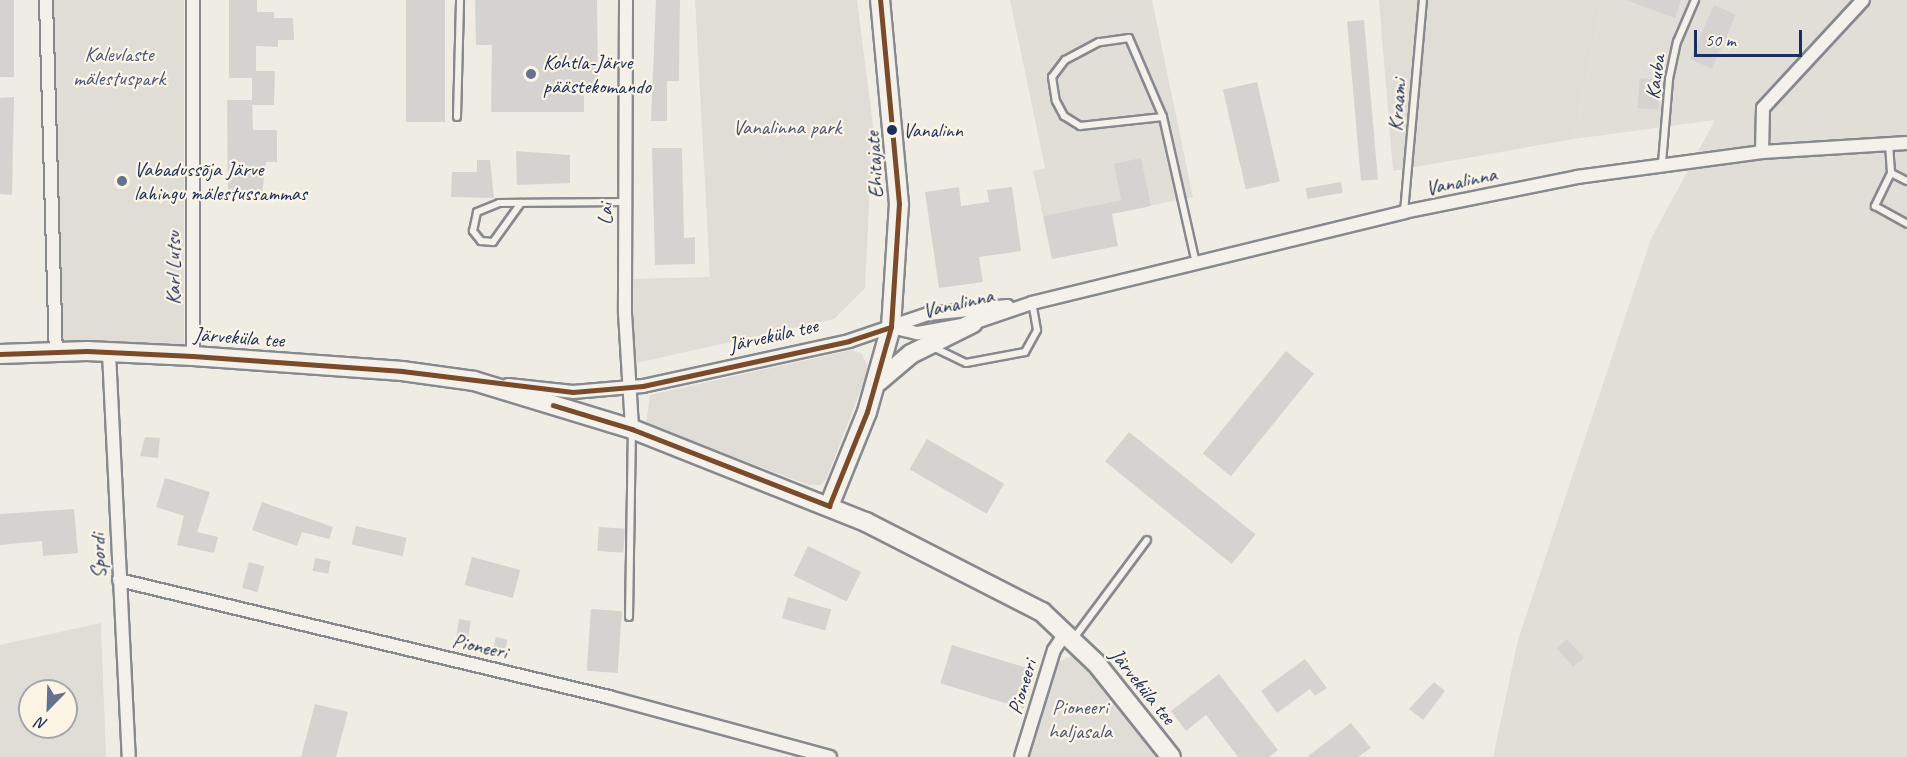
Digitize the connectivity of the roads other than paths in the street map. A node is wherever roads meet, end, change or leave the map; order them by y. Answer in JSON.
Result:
{"nodes":[{"id":1,"x":46,"y":0,"type":"edge"},
{"id":2,"x":194,"y":0,"type":"edge"},
{"id":3,"x":460,"y":0,"type":"edge"},
{"id":4,"x":626,"y":0,"type":"edge"},
{"id":5,"x":880,"y":0,"type":"edge"},
{"id":6,"x":1423,"y":0,"type":"edge"},
{"id":7,"x":1695,"y":0,"type":"edge"},
{"id":8,"x":1863,"y":0,"type":"edge"},
{"id":9,"x":457,"y":117,"type":"dead end"},
{"id":10,"x":1163,"y":117,"type":"junction"},
{"id":11,"x":1907,"y":143,"type":"edge"},
{"id":12,"x":1889,"y":144,"type":"junction"},
{"id":13,"x":1762,"y":152,"type":"junction"},
{"id":14,"x":1662,"y":163,"type":"junction"},
{"id":15,"x":1891,"y":173,"type":"junction"},
{"id":16,"x":1907,"y":181,"type":"edge"},
{"id":17,"x":625,"y":202,"type":"junction"},
{"id":18,"x":521,"y":203,"type":"junction"},
{"id":19,"x":1404,"y":212,"type":"junction"},
{"id":20,"x":1907,"y":224,"type":"edge"},
{"id":21,"x":1196,"y":264,"type":"junction"},
{"id":22,"x":1032,"y":303,"type":"junction"},
{"id":23,"x":973,"y":322,"type":"junction"},
{"id":24,"x":891,"y":327,"type":"junction"},
{"id":25,"x":926,"y":347,"type":"junction"},
{"id":26,"x":56,"y":352,"type":"junction"},
{"id":27,"x":109,"y":353,"type":"junction"},
{"id":28,"x":0,"y":354,"type":"edge"},
{"id":29,"x":193,"y":356,"type":"junction"},
{"id":30,"x":474,"y":381,"type":"junction"},
{"id":31,"x":877,"y":383,"type":"junction"},
{"id":32,"x":628,"y":387,"type":"junction"},
{"id":33,"x":632,"y":429,"type":"junction"},
{"id":34,"x":829,"y":506,"type":"junction"},
{"id":35,"x":1147,"y":540,"type":"dead end"},
{"id":36,"x":118,"y":580,"type":"junction"},
{"id":37,"x":629,"y":617,"type":"dead end"},
{"id":38,"x":1070,"y":635,"type":"junction"},
{"id":39,"x":129,"y":757,"type":"edge"},
{"id":40,"x":830,"y":757,"type":"edge"},
{"id":41,"x":1021,"y":757,"type":"edge"},
{"id":42,"x":1171,"y":757,"type":"edge"}],
"edges":[{"from":1,"to":26,"type":"street"},
{"from":2,"to":29,"type":"street","name":"Karl Lutsu"},
{"from":3,"to":9,"type":"lane"},
{"from":4,"to":17,"type":"street","name":"Lai"},
{"from":5,"to":24,"type":"main road","name":"Ehitajate"},
{"from":6,"to":19,"type":"lane","name":"Kraami"},
{"from":7,"to":14,"type":"lane","name":"Kauba"},
{"from":8,"to":13,"type":"street"},
{"from":10,"to":10,"type":"lane"},
{"from":10,"to":21,"type":"lane"},
{"from":11,"to":12,"type":"street","name":"Vanalinna"},
{"from":12,"to":13,"type":"street","name":"Vanalinna"},
{"from":12,"to":15,"type":"lane"},
{"from":13,"to":14,"type":"street","name":"Vanalinna"},
{"from":14,"to":19,"type":"street","name":"Vanalinna"},
{"from":15,"to":16,"type":"lane"},
{"from":15,"to":20,"type":"lane"},
{"from":17,"to":18,"type":"lane"},
{"from":17,"to":32,"type":"street","name":"Lai"},
{"from":18,"to":18,"type":"lane"},
{"from":19,"to":21,"type":"street","name":"Vanalinna"},
{"from":21,"to":22,"type":"street","name":"Vanalinna"},
{"from":22,"to":23,"type":"street","name":"Vanalinna"},
{"from":22,"to":24,"type":"street","name":"Vanalinna"},
{"from":22,"to":25,"type":"lane"},
{"from":23,"to":24,"type":"street","name":"Vanalinna"},
{"from":23,"to":25,"type":"main road"},
{"from":24,"to":31,"type":"main road"},
{"from":24,"to":32,"type":"street","name":"Järveküla tee"},
{"from":25,"to":31,"type":"main road"},
{"from":26,"to":27,"type":"main road","name":"Järveküla tee"},
{"from":26,"to":28,"type":"main road","name":"Järveküla tee"},
{"from":27,"to":29,"type":"main road","name":"Järveküla tee"},
{"from":27,"to":36,"type":"street","name":"Spordi"},
{"from":29,"to":30,"type":"main road","name":"Järveküla tee"},
{"from":30,"to":32,"type":"street","name":"Järveküla tee"},
{"from":30,"to":33,"type":"main road","name":"Järveküla tee"},
{"from":31,"to":34,"type":"main road"},
{"from":32,"to":33,"type":"street","name":"Lai"},
{"from":33,"to":34,"type":"main road","name":"Järveküla tee"},
{"from":33,"to":37,"type":"lane"},
{"from":34,"to":38,"type":"main road","name":"Järveküla tee"},
{"from":35,"to":38,"type":"lane"},
{"from":36,"to":39,"type":"street","name":"Spordi"},
{"from":36,"to":40,"type":"street","name":"Pioneeri"},
{"from":38,"to":41,"type":"street","name":"Pioneeri"},
{"from":38,"to":42,"type":"main road","name":"Järveküla tee"}]}
